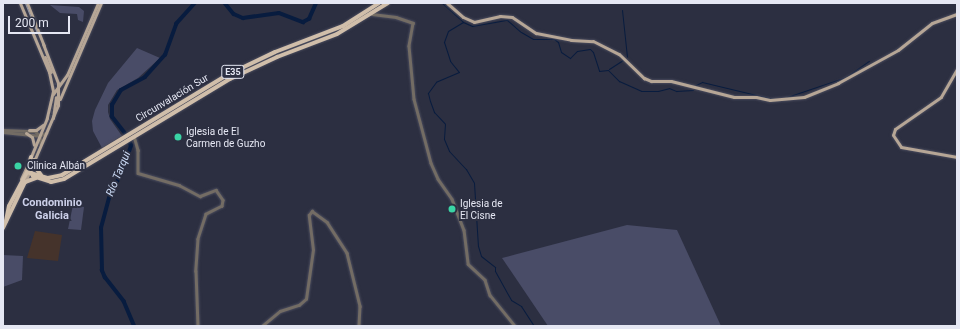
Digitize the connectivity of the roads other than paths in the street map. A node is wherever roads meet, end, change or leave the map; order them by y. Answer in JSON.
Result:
{"nodes":[{"id":1,"x":20,"y":3,"type":"edge"},
{"id":2,"x":27,"y":3,"type":"edge"},
{"id":3,"x":99,"y":3,"type":"edge"},
{"id":4,"x":379,"y":3,"type":"edge"},
{"id":5,"x":388,"y":3,"type":"edge"},
{"id":6,"x":446,"y":3,"type":"edge"},
{"id":7,"x":383,"y":7,"type":"junction"},
{"id":8,"x":372,"y":14,"type":"junction"},
{"id":9,"x":957,"y":14,"type":"edge"},
{"id":10,"x":383,"y":15,"type":"junction"},
{"id":11,"x":34,"y":34,"type":"junction"},
{"id":12,"x":43,"y":44,"type":"junction"},
{"id":13,"x":957,"y":70,"type":"edge"},
{"id":14,"x":67,"y":75,"type":"junction"},
{"id":15,"x":56,"y":76,"type":"junction"},
{"id":16,"x":58,"y":86,"type":"junction"},
{"id":17,"x":54,"y":95,"type":"junction"},
{"id":18,"x":58,"y":105,"type":"junction"},
{"id":19,"x":52,"y":122,"type":"junction"},
{"id":20,"x":44,"y":124,"type":"junction"},
{"id":21,"x":49,"y":130,"type":"junction"},
{"id":22,"x":3,"y":131,"type":"edge"},
{"id":23,"x":27,"y":131,"type":"junction"},
{"id":24,"x":40,"y":135,"type":"junction"},
{"id":25,"x":132,"y":135,"type":"junction"},
{"id":26,"x":40,"y":147,"type":"junction"},
{"id":27,"x":33,"y":149,"type":"junction"},
{"id":28,"x":957,"y":157,"type":"edge"},
{"id":29,"x":33,"y":159,"type":"junction"},
{"id":30,"x":30,"y":171,"type":"junction"},
{"id":31,"x":40,"y":177,"type":"junction"},
{"id":32,"x":23,"y":180,"type":"junction"},
{"id":33,"x":3,"y":228,"type":"edge"},
{"id":34,"x":198,"y":326,"type":"edge"},
{"id":35,"x":262,"y":326,"type":"edge"},
{"id":36,"x":360,"y":326,"type":"edge"},
{"id":37,"x":515,"y":326,"type":"edge"}],
"edges":[{"from":1,"to":11,"type":"main road"},
{"from":2,"to":12,"type":"main road"},
{"from":3,"to":14,"type":"main road"},
{"from":3,"to":18,"type":"main road"},
{"from":4,"to":25,"type":"highway","name":"Circunvalación Sur","number":"E35"},
{"from":5,"to":7,"type":"highway","name":"Circunvalación Sur","number":"E35"},
{"from":6,"to":9,"type":"main road"},
{"from":7,"to":8,"type":"highway","name":"Circunvalación Sur","number":"E35"},
{"from":7,"to":10,"type":"street"},
{"from":8,"to":10,"type":"street"},
{"from":8,"to":25,"type":"highway","name":"Circunvalación Sur","number":"E35"},
{"from":10,"to":37,"type":"street"},
{"from":11,"to":12,"type":"main road"},
{"from":11,"to":17,"type":"main road"},
{"from":12,"to":15,"type":"main road"},
{"from":13,"to":28,"type":"main road"},
{"from":14,"to":15,"type":"main road"},
{"from":14,"to":16,"type":"main road"},
{"from":15,"to":16,"type":"main road"},
{"from":16,"to":17,"type":"main road"},
{"from":16,"to":18,"type":"main road"},
{"from":17,"to":19,"type":"main road"},
{"from":17,"to":20,"type":"main road"},
{"from":18,"to":19,"type":"main road"},
{"from":19,"to":21,"type":"main road"},
{"from":20,"to":23,"type":"main road"},
{"from":20,"to":24,"type":"main road"},
{"from":21,"to":24,"type":"street"},
{"from":21,"to":26,"type":"main road"},
{"from":22,"to":23,"type":"street"},
{"from":23,"to":24,"type":"street"},
{"from":23,"to":27,"type":"main road"},
{"from":24,"to":26,"type":"street"},
{"from":24,"to":27,"type":"main road"},
{"from":25,"to":31,"type":"highway","name":"Circunvalación Sur","number":"E35"},
{"from":25,"to":34,"type":"street"},
{"from":26,"to":29,"type":"main road"},
{"from":27,"to":29,"type":"main road"},
{"from":29,"to":30,"type":"highway"},
{"from":29,"to":31,"type":"highway"},
{"from":29,"to":32,"type":"main road"},
{"from":30,"to":31,"type":"highway"},
{"from":30,"to":32,"type":"highway"},
{"from":31,"to":32,"type":"highway","number":"E35"},
{"from":32,"to":33,"type":"highway"},
{"from":35,"to":36,"type":"street"}]}
